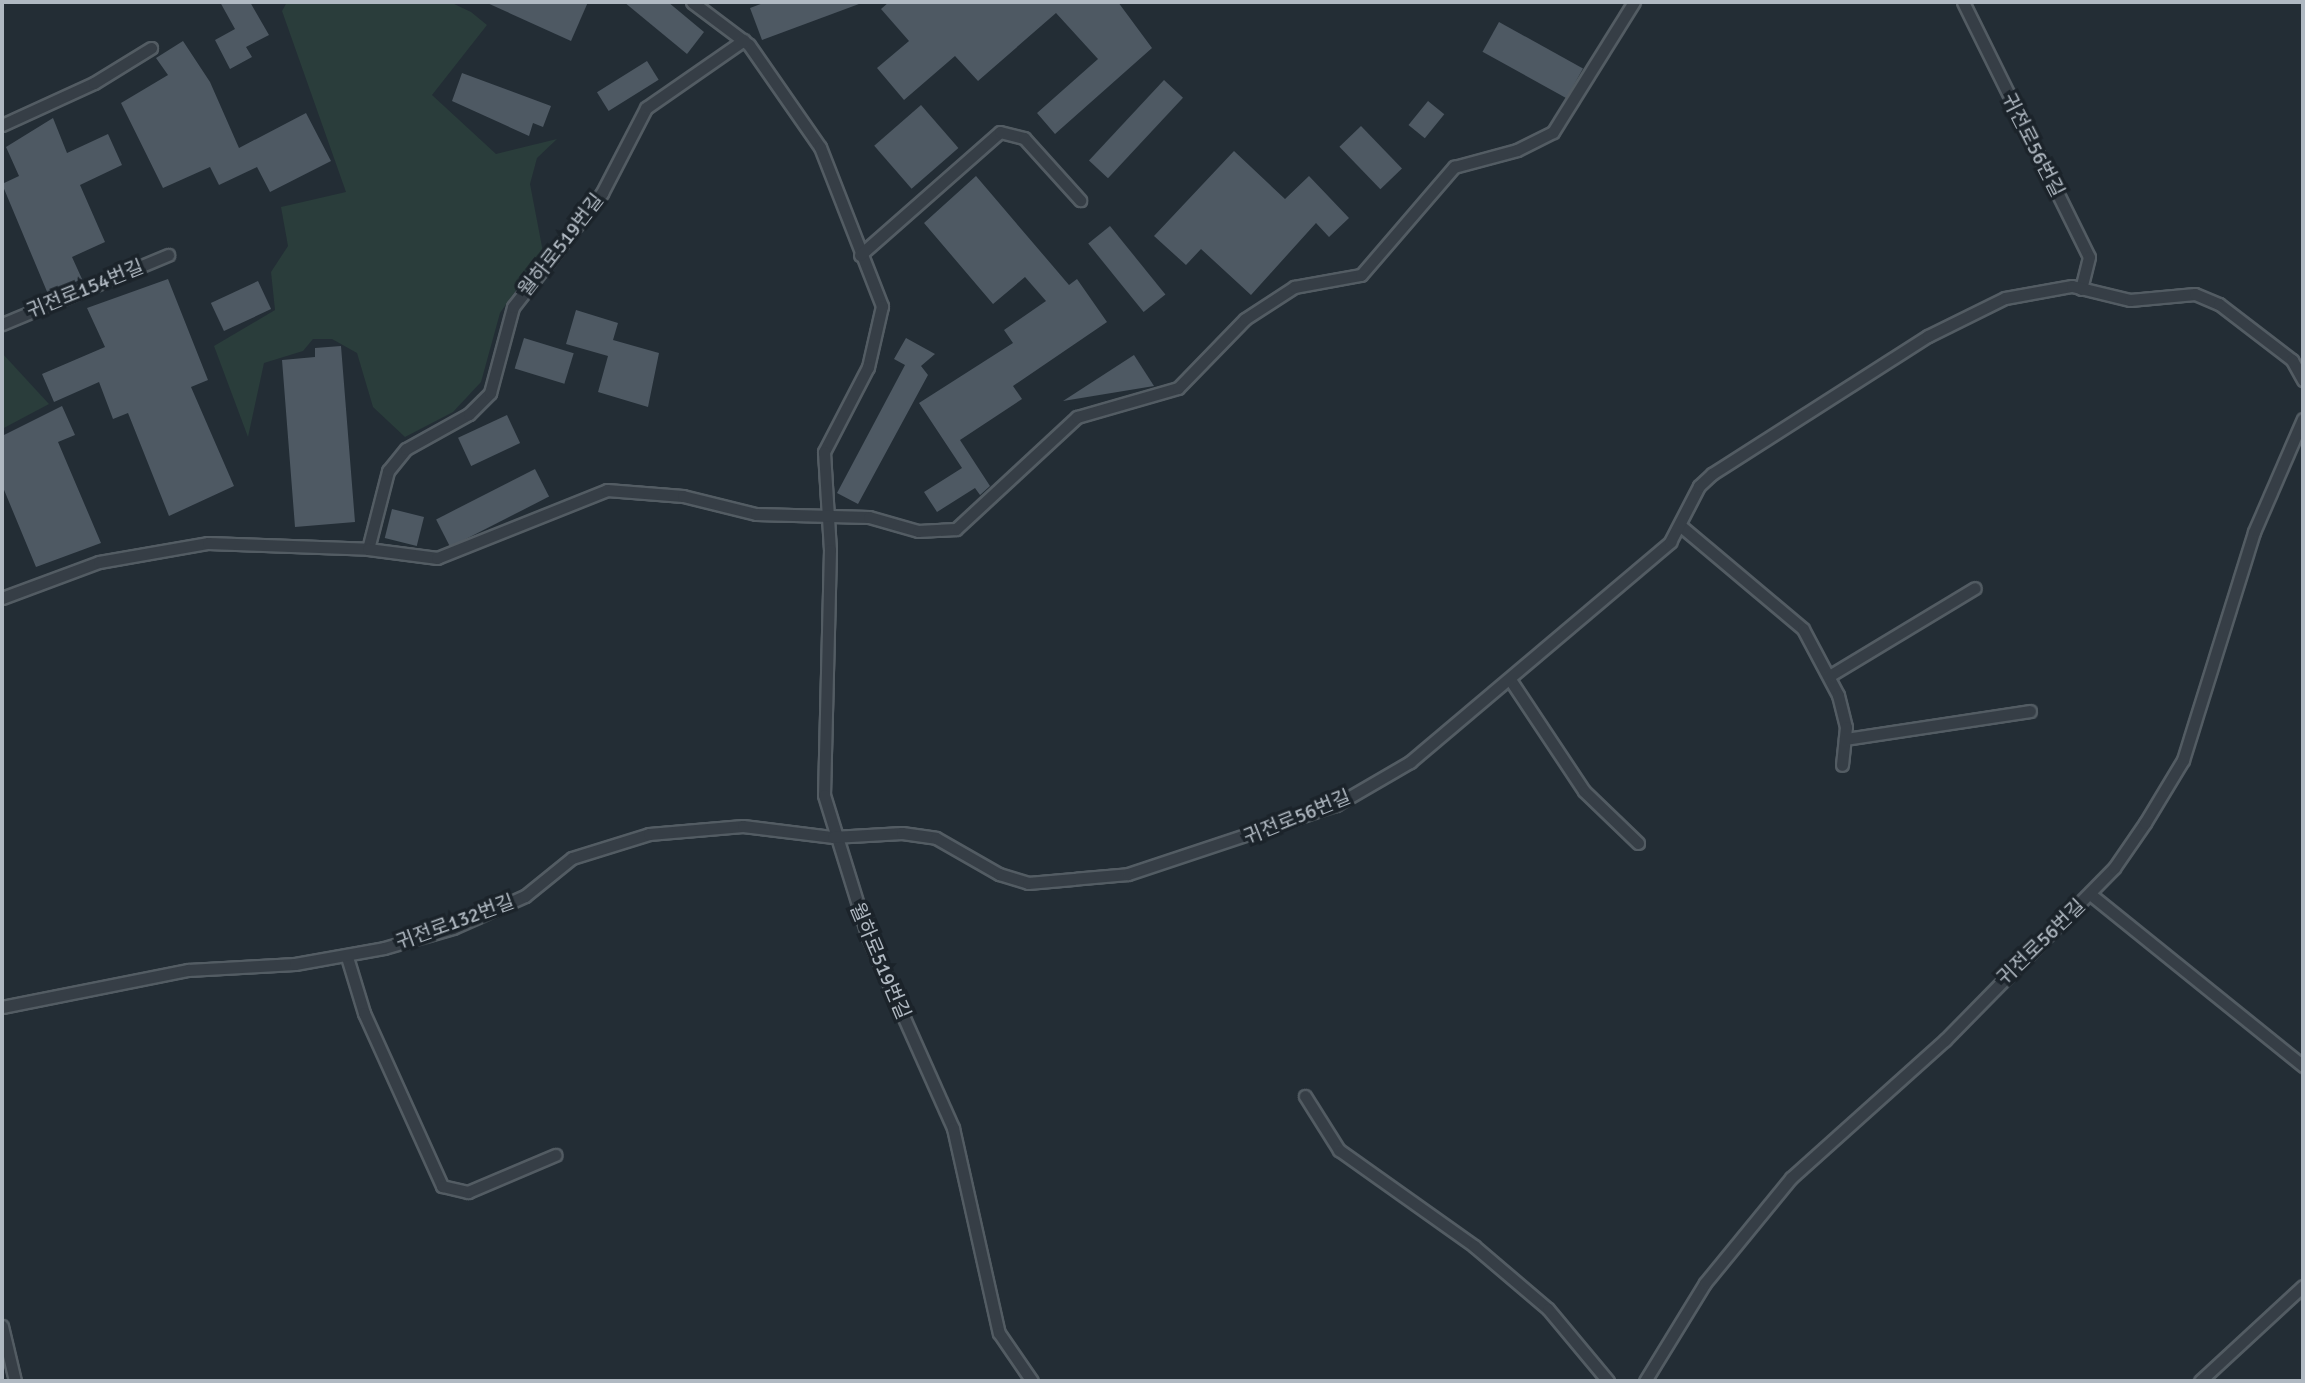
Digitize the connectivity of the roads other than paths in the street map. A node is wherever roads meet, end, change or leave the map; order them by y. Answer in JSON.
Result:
{"nodes":[{"id":1,"x":692,"y":2,"type":"edge"},
{"id":2,"x":1634,"y":2,"type":"edge"},
{"id":3,"x":1963,"y":2,"type":"edge"},
{"id":4,"x":744,"y":40,"type":"junction"},
{"id":5,"x":151,"y":48,"type":"dead end"},
{"id":6,"x":2,"y":125,"type":"edge"},
{"id":7,"x":1080,"y":200,"type":"dead end"},
{"id":8,"x":168,"y":255,"type":"dead end"},
{"id":9,"x":860,"y":255,"type":"junction"},
{"id":10,"x":2081,"y":289,"type":"junction"},
{"id":11,"x":2,"y":324,"type":"edge"},
{"id":12,"x":2297,"y":357,"type":"edge"},
{"id":13,"x":2303,"y":380,"type":"edge"},
{"id":14,"x":2303,"y":419,"type":"edge"},
{"id":15,"x":829,"y":520,"type":"junction"},
{"id":16,"x":1682,"y":527,"type":"junction"},
{"id":17,"x":368,"y":549,"type":"junction"},
{"id":18,"x":1975,"y":588,"type":"dead end"},
{"id":19,"x":2,"y":598,"type":"edge"},
{"id":20,"x":1829,"y":676,"type":"junction"},
{"id":21,"x":1511,"y":681,"type":"junction"},
{"id":22,"x":2030,"y":711,"type":"dead end"},
{"id":23,"x":1845,"y":739,"type":"junction"},
{"id":24,"x":1842,"y":765,"type":"dead end"},
{"id":25,"x":833,"y":837,"type":"junction"},
{"id":26,"x":1638,"y":843,"type":"dead end"},
{"id":27,"x":2090,"y":894,"type":"junction"},
{"id":28,"x":347,"y":957,"type":"junction"},
{"id":29,"x":2,"y":1007,"type":"edge"},
{"id":30,"x":2303,"y":1066,"type":"edge"},
{"id":31,"x":1305,"y":1096,"type":"dead end"},
{"id":32,"x":555,"y":1155,"type":"dead end"},
{"id":33,"x":2303,"y":1286,"type":"edge"},
{"id":34,"x":2,"y":1326,"type":"edge"},
{"id":35,"x":15,"y":1381,"type":"edge"},
{"id":36,"x":1032,"y":1381,"type":"edge"},
{"id":37,"x":1608,"y":1381,"type":"edge"},
{"id":38,"x":1645,"y":1381,"type":"edge"},
{"id":39,"x":2200,"y":1381,"type":"edge"}],
"edges":[{"from":1,"to":4,"type":"lane","name":"월하로519번길"},
{"from":2,"to":15,"type":"lane"},
{"from":3,"to":10,"type":"lane","name":"귀전로56번길"},
{"from":4,"to":9,"type":"lane","name":"월하로519번길"},
{"from":4,"to":17,"type":"lane","name":"월하로519번길"},
{"from":5,"to":6,"type":"lane"},
{"from":7,"to":9,"type":"lane"},
{"from":8,"to":11,"type":"lane","name":"귀전로154번길"},
{"from":9,"to":15,"type":"lane","name":"월하로519번길"},
{"from":10,"to":12,"type":"lane","name":"귀전로56번길"},
{"from":10,"to":16,"type":"lane","name":"귀전로56번길"},
{"from":12,"to":13,"type":"lane","name":"귀전로56번길"},
{"from":14,"to":27,"type":"lane","name":"귀전로56번길"},
{"from":15,"to":17,"type":"lane"},
{"from":15,"to":25,"type":"lane","name":"월하로519번길"},
{"from":16,"to":20,"type":"lane"},
{"from":16,"to":21,"type":"lane","name":"귀전로56번길"},
{"from":17,"to":19,"type":"lane"},
{"from":18,"to":20,"type":"lane"},
{"from":20,"to":23,"type":"lane"},
{"from":21,"to":25,"type":"lane","name":"귀전로56번길"},
{"from":21,"to":26,"type":"lane"},
{"from":22,"to":23,"type":"lane"},
{"from":23,"to":24,"type":"lane"},
{"from":25,"to":28,"type":"lane","name":"귀전로132번길"},
{"from":25,"to":36,"type":"lane","name":"월하로519번길"},
{"from":27,"to":30,"type":"lane"},
{"from":27,"to":38,"type":"lane","name":"귀전로56번길"},
{"from":28,"to":29,"type":"lane","name":"귀전로132번길"},
{"from":28,"to":32,"type":"lane"},
{"from":31,"to":37,"type":"lane"},
{"from":33,"to":39,"type":"lane"},
{"from":34,"to":35,"type":"lane"}]}
